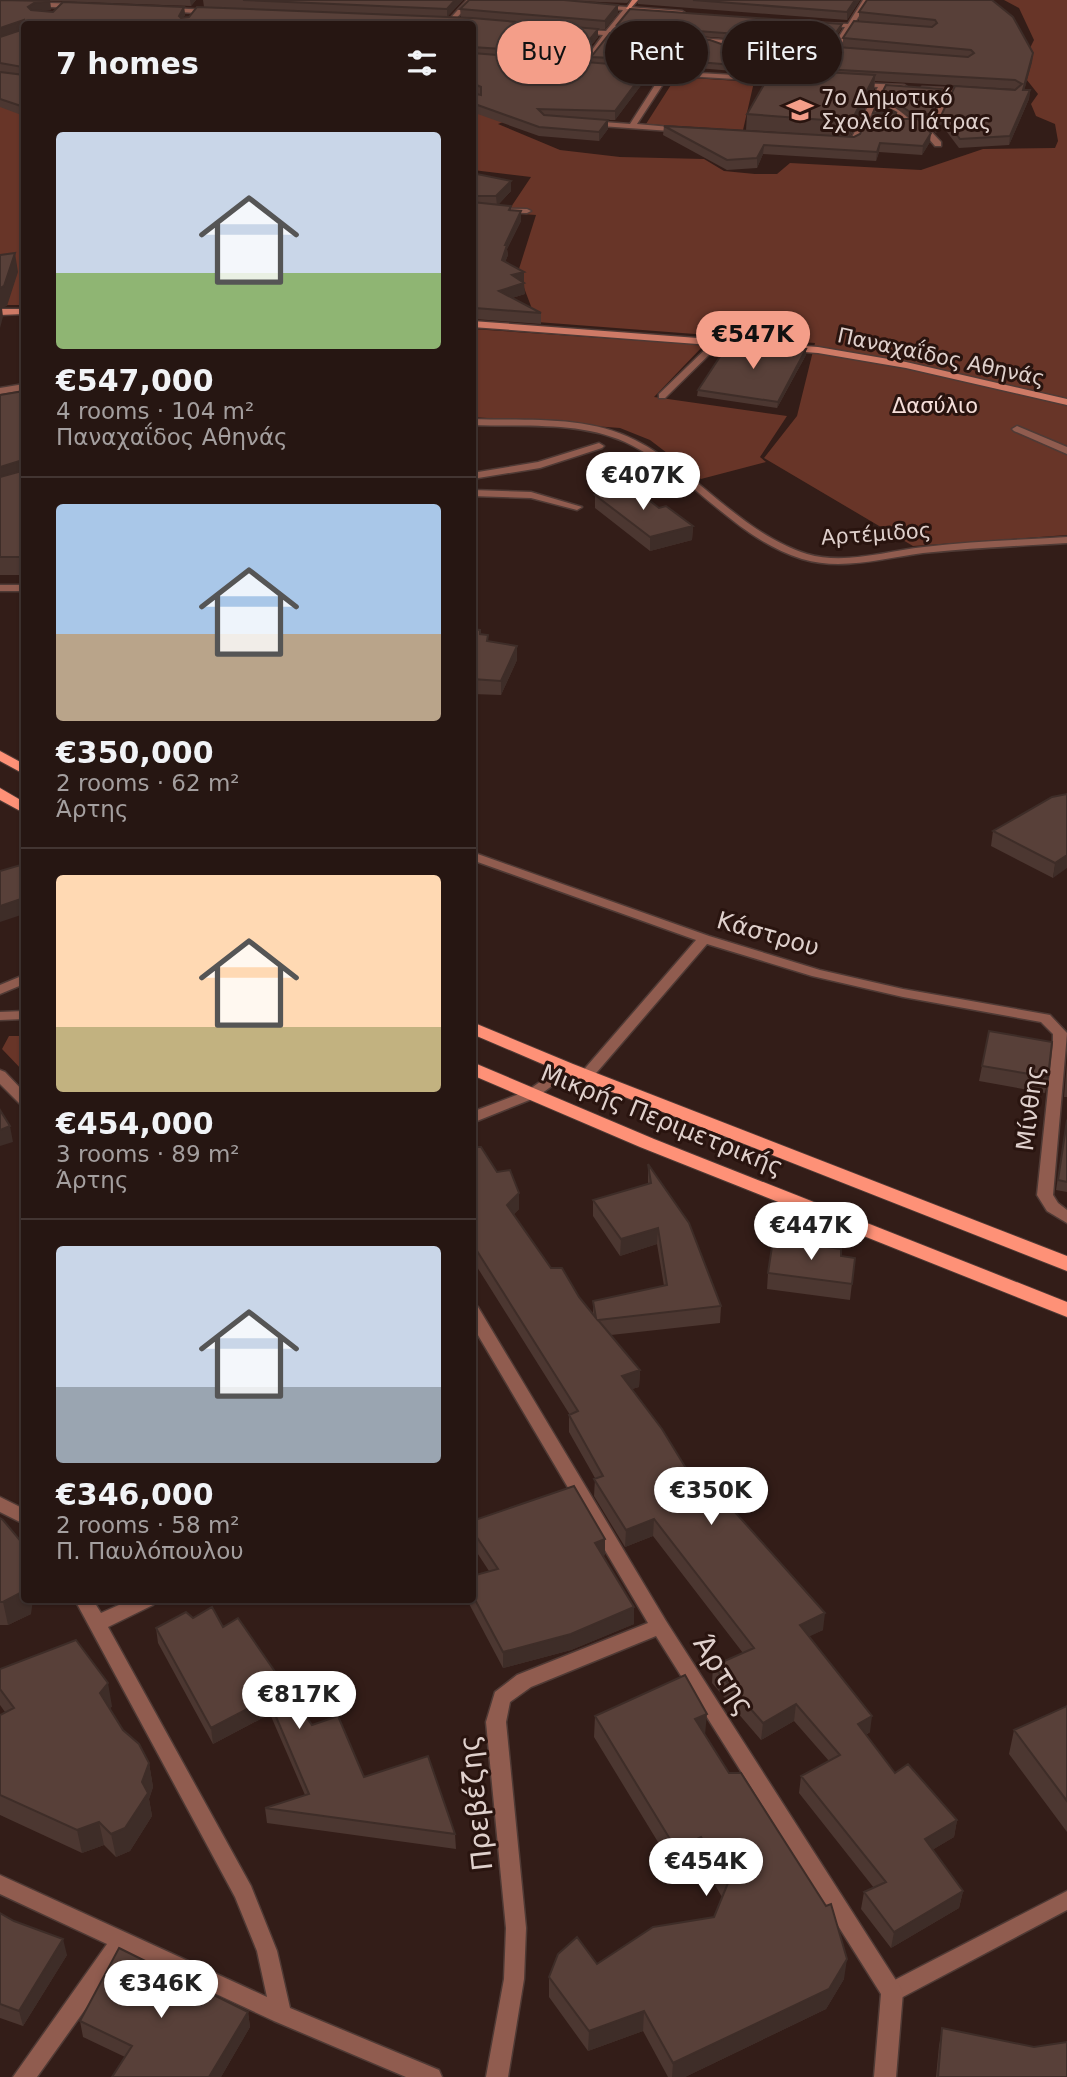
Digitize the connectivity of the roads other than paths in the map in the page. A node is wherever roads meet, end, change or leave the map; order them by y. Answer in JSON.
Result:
{"nodes":[{"id":1,"x":202,"y":0,"type":"edge"},
{"id":2,"x":470,"y":0,"type":"edge"},
{"id":3,"x":635,"y":0,"type":"edge"},
{"id":4,"x":866,"y":0,"type":"edge"},
{"id":5,"x":0,"y":3,"type":"edge"},
{"id":6,"x":588,"y":5,"type":"edge"},
{"id":7,"x":61,"y":6,"type":"junction"},
{"id":8,"x":88,"y":7,"type":"edge"},
{"id":9,"x":628,"y":8,"type":"junction"},
{"id":10,"x":155,"y":9,"type":"edge"},
{"id":11,"x":223,"y":12,"type":"edge"},
{"id":12,"x":193,"y":14,"type":"junction"},
{"id":13,"x":696,"y":14,"type":"edge"},
{"id":14,"x":52,"y":17,"type":"edge"},
{"id":15,"x":451,"y":21,"type":"edge"},
{"id":16,"x":617,"y":21,"type":"edge"},
{"id":17,"x":842,"y":25,"type":"edge"},
{"id":18,"x":850,"y":26,"type":"junction"},
{"id":19,"x":877,"y":28,"type":"edge"},
{"id":20,"x":605,"y":34,"type":"edge"},
{"id":21,"x":842,"y":40,"type":"edge"},
{"id":22,"x":722,"y":42,"type":"edge"},
{"id":23,"x":722,"y":49,"type":"edge"},
{"id":24,"x":842,"y":50,"type":"edge"},
{"id":25,"x":862,"y":52,"type":"edge"},
{"id":26,"x":591,"y":53,"type":"edge"},
{"id":27,"x":659,"y":84,"type":"edge"},
{"id":28,"x":855,"y":84,"type":"edge"},
{"id":29,"x":882,"y":86,"type":"junction"},
{"id":30,"x":950,"y":90,"type":"junction"},
{"id":31,"x":975,"y":91,"type":"edge"},
{"id":32,"x":874,"y":101,"type":"junction"},
{"id":33,"x":581,"y":123,"type":"edge"},
{"id":34,"x":865,"y":123,"type":"junction"},
{"id":35,"x":877,"y":124,"type":"edge"},
{"id":36,"x":899,"y":124,"type":"edge"},
{"id":37,"x":910,"y":124,"type":"junction"},
{"id":38,"x":920,"y":125,"type":"junction"},
{"id":39,"x":632,"y":127,"type":"junction"},
{"id":40,"x":693,"y":131,"type":"edge"},
{"id":41,"x":840,"y":141,"type":"edge"},
{"id":42,"x":938,"y":144,"type":"dead end"},
{"id":43,"x":476,"y":210,"type":"edge"},
{"id":44,"x":527,"y":211,"type":"dead end"},
{"id":45,"x":0,"y":312,"type":"edge"},
{"id":46,"x":21,"y":312,"type":"edge"},
{"id":47,"x":476,"y":324,"type":"edge"},
{"id":48,"x":719,"y":341,"type":"junction"},
{"id":49,"x":21,"y":388,"type":"edge"},
{"id":50,"x":0,"y":391,"type":"edge"},
{"id":51,"x":662,"y":396,"type":"dead end"},
{"id":52,"x":1067,"y":402,"type":"edge"},
{"id":53,"x":476,"y":422,"type":"edge"},
{"id":54,"x":1017,"y":429,"type":"dead end"},
{"id":55,"x":599,"y":446,"type":"dead end"},
{"id":56,"x":1067,"y":451,"type":"edge"},
{"id":57,"x":476,"y":475,"type":"edge"},
{"id":58,"x":476,"y":493,"type":"edge"},
{"id":59,"x":577,"y":507,"type":"dead end"},
{"id":60,"x":1067,"y":540,"type":"edge"},
{"id":61,"x":0,"y":588,"type":"edge"},
{"id":62,"x":21,"y":588,"type":"edge"},
{"id":63,"x":0,"y":755,"type":"edge"},
{"id":64,"x":21,"y":768,"type":"edge"},
{"id":65,"x":0,"y":793,"type":"edge"},
{"id":66,"x":21,"y":807,"type":"edge"},
{"id":67,"x":476,"y":857,"type":"edge"},
{"id":68,"x":704,"y":939,"type":"junction"},
{"id":69,"x":21,"y":980,"type":"edge"},
{"id":70,"x":0,"y":990,"type":"edge"},
{"id":71,"x":0,"y":1016,"type":"edge"},
{"id":72,"x":21,"y":1016,"type":"edge"},
{"id":73,"x":1056,"y":1028,"type":"joint"},
{"id":74,"x":476,"y":1029,"type":"edge"},
{"id":75,"x":566,"y":1068,"type":"junction"},
{"id":76,"x":476,"y":1070,"type":"edge"},
{"id":77,"x":0,"y":1075,"type":"edge"},
{"id":78,"x":586,"y":1076,"type":"junction"},
{"id":79,"x":533,"y":1094,"type":"junction"},
{"id":80,"x":21,"y":1097,"type":"edge"},
{"id":81,"x":476,"y":1116,"type":"edge"},
{"id":82,"x":1067,"y":1218,"type":"edge"},
{"id":83,"x":1067,"y":1264,"type":"edge"},
{"id":84,"x":1067,"y":1310,"type":"edge"},
{"id":85,"x":476,"y":1318,"type":"edge"},
{"id":86,"x":0,"y":1504,"type":"edge"},
{"id":87,"x":21,"y":1515,"type":"edge"},
{"id":88,"x":86,"y":1603,"type":"edge"},
{"id":89,"x":141,"y":1603,"type":"edge"},
{"id":90,"x":98,"y":1623,"type":"junction"},
{"id":91,"x":660,"y":1626,"type":"junction"},
{"id":92,"x":0,"y":1884,"type":"edge"},
{"id":93,"x":1067,"y":1900,"type":"edge"},
{"id":94,"x":121,"y":1942,"type":"junction"},
{"id":95,"x":892,"y":1992,"type":"junction"},
{"id":96,"x":281,"y":2014,"type":"junction"},
{"id":97,"x":24,"y":2077,"type":"edge"},
{"id":98,"x":431,"y":2077,"type":"edge"},
{"id":99,"x":497,"y":2077,"type":"edge"},
{"id":100,"x":885,"y":2077,"type":"edge"}],
"edges":[{"from":1,"to":12,"type":"street"},
{"from":2,"to":15,"type":"street"},
{"from":3,"to":9,"type":"street"},
{"from":4,"to":18,"type":"street"},
{"from":5,"to":7,"type":"street"},
{"from":6,"to":9,"type":"street"},
{"from":7,"to":8,"type":"street"},
{"from":7,"to":14,"type":"street"},
{"from":9,"to":13,"type":"street"},
{"from":9,"to":16,"type":"street"},
{"from":10,"to":12,"type":"street"},
{"from":11,"to":12,"type":"street"},
{"from":17,"to":18,"type":"street"},
{"from":18,"to":19,"type":"street"},
{"from":18,"to":21,"type":"street"},
{"from":20,"to":26,"type":"street"},
{"from":22,"to":23,"type":"street"},
{"from":24,"to":25,"type":"street"},
{"from":27,"to":39,"type":"street"},
{"from":28,"to":29,"type":"street"},
{"from":29,"to":30,"type":"street"},
{"from":29,"to":32,"type":"street"},
{"from":30,"to":31,"type":"street"},
{"from":30,"to":38,"type":"street"},
{"from":32,"to":34,"type":"street"},
{"from":32,"to":37,"type":"street"},
{"from":33,"to":39,"type":"street"},
{"from":34,"to":35,"type":"street"},
{"from":34,"to":41,"type":"street"},
{"from":36,"to":37,"type":"street"},
{"from":37,"to":38,"type":"street"},
{"from":38,"to":42,"type":"street"},
{"from":39,"to":40,"type":"street"},
{"from":43,"to":44,"type":"street"},
{"from":45,"to":46,"type":"street"},
{"from":47,"to":48,"type":"street","name":"Παναχαΐδος Αθηνάς"},
{"from":48,"to":51,"type":"street"},
{"from":48,"to":52,"type":"street","name":"Παναχαΐδος Αθηνάς"},
{"from":49,"to":50,"type":"street"},
{"from":53,"to":60,"type":"street","name":"Αρτέμιδος"},
{"from":54,"to":56,"type":"street"},
{"from":55,"to":57,"type":"street"},
{"from":58,"to":59,"type":"street"},
{"from":61,"to":62,"type":"street"},
{"from":63,"to":64,"type":"main road"},
{"from":65,"to":66,"type":"main road"},
{"from":67,"to":68,"type":"street","name":"Κάστρου"},
{"from":68,"to":73,"type":"street","name":"Κάστρου"},
{"from":68,"to":78,"type":"street"},
{"from":69,"to":70,"type":"street"},
{"from":71,"to":72,"type":"street"},
{"from":73,"to":82,"type":"street","name":"Μίνθης"},
{"from":74,"to":75,"type":"main road","name":"Μικρής Περιμετρικής"},
{"from":75,"to":78,"type":"main road","name":"Μικρής Περιμετρικής"},
{"from":75,"to":79,"type":"street"},
{"from":76,"to":79,"type":"main road","name":"Μικρής Περιμετρικής"},
{"from":77,"to":80,"type":"street"},
{"from":78,"to":83,"type":"main road","name":"Μικρής Περιμετρικής"},
{"from":79,"to":81,"type":"street"},
{"from":79,"to":84,"type":"main road","name":"Μικρής Περιμετρικής"},
{"from":85,"to":91,"type":"street","name":"Άρτης"},
{"from":86,"to":87,"type":"street"},
{"from":88,"to":90,"type":"street"},
{"from":89,"to":90,"type":"street"},
{"from":90,"to":96,"type":"street"},
{"from":91,"to":95,"type":"street","name":"Άρτης"},
{"from":91,"to":99,"type":"street","name":"Πρεβέζης"},
{"from":92,"to":94,"type":"street"},
{"from":93,"to":95,"type":"street"},
{"from":94,"to":96,"type":"street"},
{"from":94,"to":97,"type":"street"},
{"from":95,"to":100,"type":"street"},
{"from":96,"to":98,"type":"street"}]}
